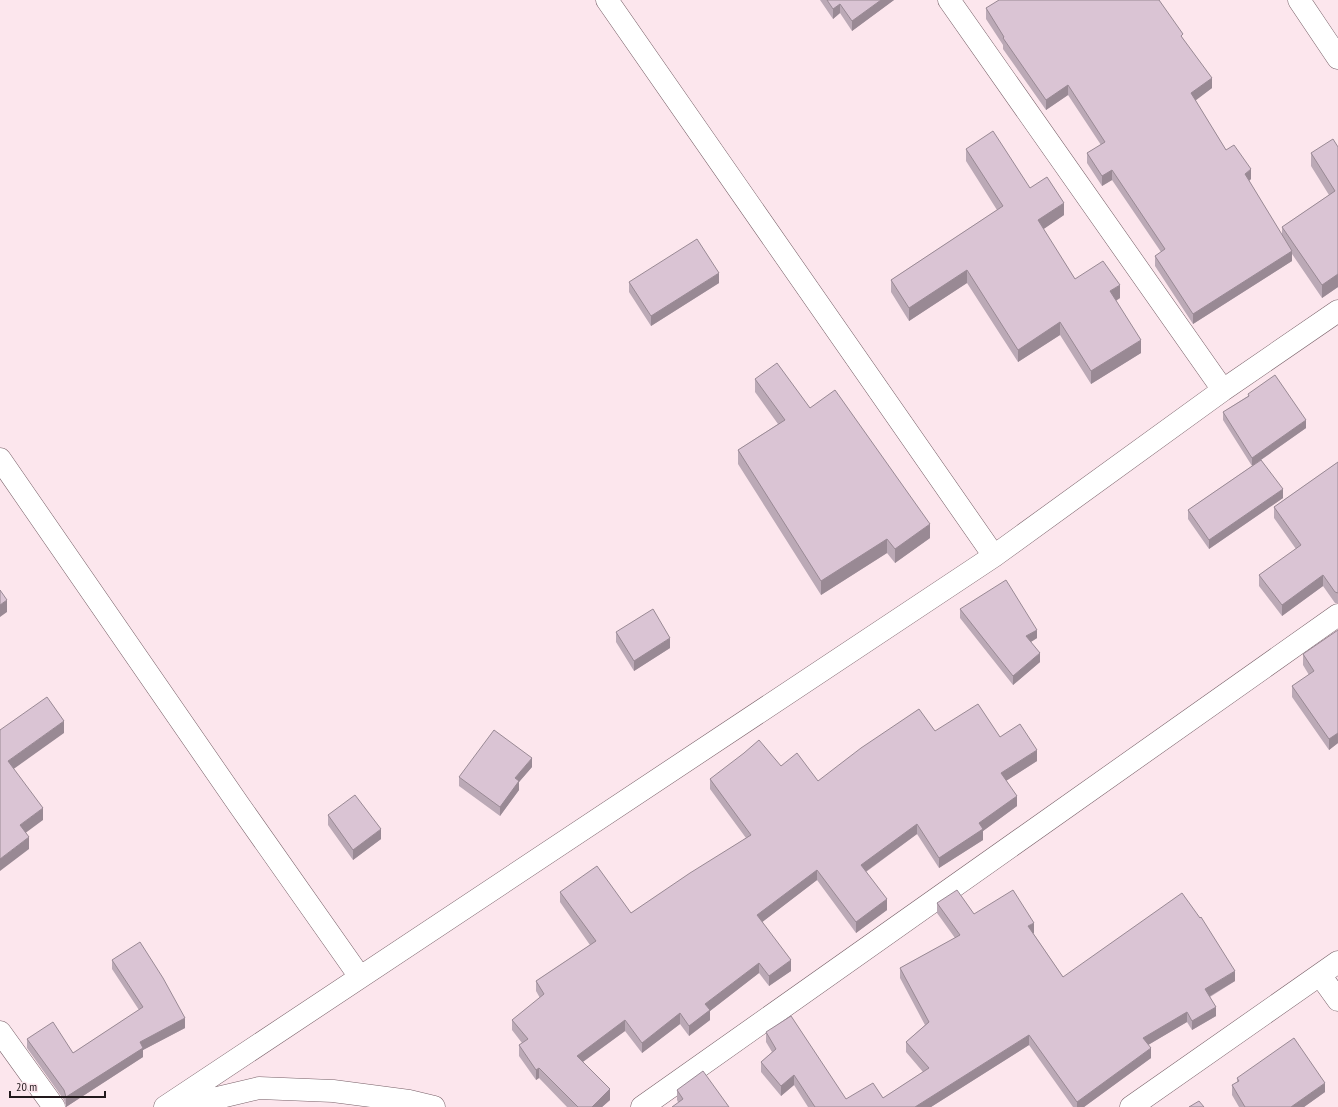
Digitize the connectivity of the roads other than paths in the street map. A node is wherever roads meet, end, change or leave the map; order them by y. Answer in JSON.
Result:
{"nodes":[{"id":1,"x":607,"y":0,"type":"edge"},
{"id":2,"x":949,"y":0,"type":"edge"},
{"id":3,"x":1299,"y":0,"type":"edge"},
{"id":4,"x":1338,"y":58,"type":"edge"},
{"id":5,"x":1338,"y":311,"type":"edge"},
{"id":6,"x":1223,"y":390,"type":"junction"},
{"id":7,"x":0,"y":459,"type":"edge"},
{"id":8,"x":994,"y":556,"type":"junction"},
{"id":9,"x":1338,"y":615,"type":"edge"},
{"id":10,"x":1338,"y":962,"type":"edge"},
{"id":11,"x":1320,"y":975,"type":"junction"},
{"id":12,"x":360,"y":977,"type":"junction"},
{"id":13,"x":1338,"y":1000,"type":"edge"},
{"id":14,"x":0,"y":1032,"type":"edge"},
{"id":15,"x":54,"y":1107,"type":"edge"},
{"id":16,"x":164,"y":1107,"type":"edge"},
{"id":17,"x":179,"y":1107,"type":"edge"},
{"id":18,"x":434,"y":1107,"type":"edge"},
{"id":19,"x":642,"y":1107,"type":"edge"},
{"id":20,"x":1131,"y":1107,"type":"edge"}],
"edges":[{"from":1,"to":8,"type":"street"},
{"from":2,"to":6,"type":"street"},
{"from":3,"to":4,"type":"street"},
{"from":5,"to":6,"type":"street"},
{"from":6,"to":8,"type":"street"},
{"from":7,"to":12,"type":"street"},
{"from":8,"to":12,"type":"street"},
{"from":9,"to":19,"type":"street"},
{"from":10,"to":11,"type":"street"},
{"from":11,"to":13,"type":"street"},
{"from":11,"to":20,"type":"street"},
{"from":12,"to":16,"type":"street"},
{"from":14,"to":15,"type":"street"},
{"from":17,"to":18,"type":"street"}]}
